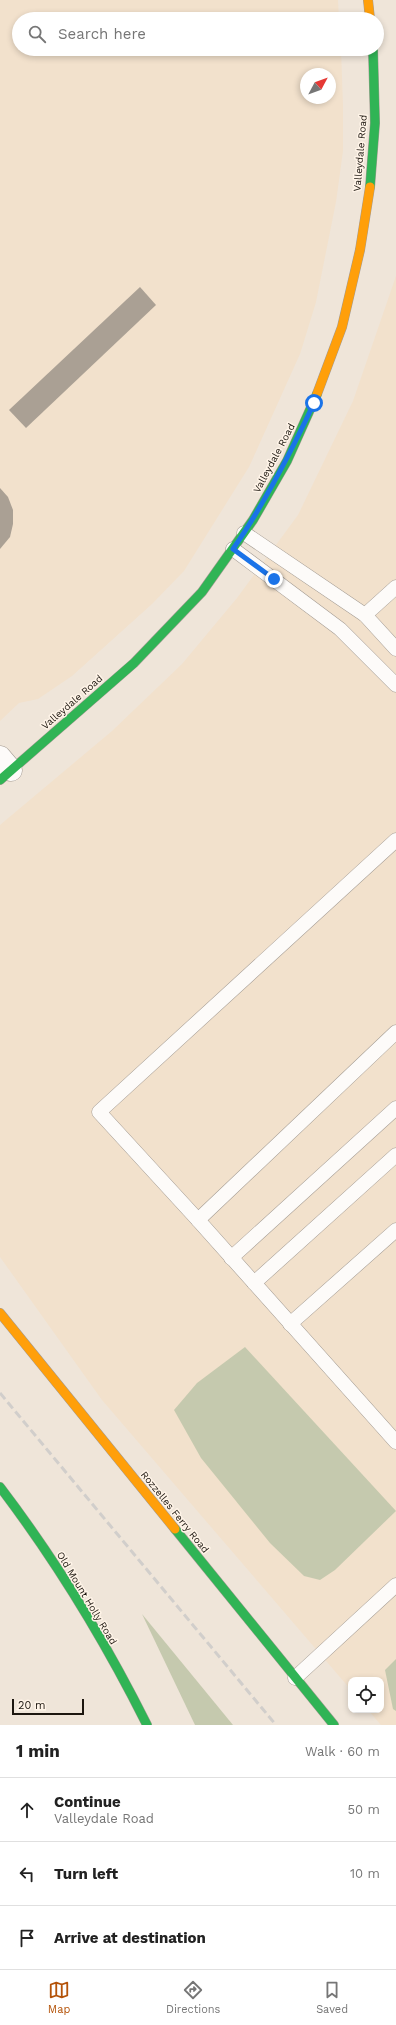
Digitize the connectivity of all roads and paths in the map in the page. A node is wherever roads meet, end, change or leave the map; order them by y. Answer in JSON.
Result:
{"nodes":[{"id":1,"x":368,"y":0,"type":"edge"},
{"id":2,"x":369,"y":12,"type":"edge"},
{"id":3,"x":373,"y":56,"type":"edge"},
{"id":4,"x":244,"y":533,"type":"junction"},
{"id":5,"x":233,"y":549,"type":"junction"},
{"id":6,"x":396,"y":586,"type":"edge"},
{"id":7,"x":365,"y":614,"type":"junction"},
{"id":8,"x":396,"y":649,"type":"edge"},
{"id":9,"x":396,"y":684,"type":"edge"},
{"id":10,"x":4,"y":769,"type":"edge"},
{"id":11,"x":396,"y":840,"type":"edge"},
{"id":12,"x":396,"y":1032,"type":"edge"},
{"id":13,"x":396,"y":1108,"type":"edge"},
{"id":14,"x":396,"y":1155,"type":"edge"},
{"id":15,"x":198,"y":1220,"type":"junction"},
{"id":16,"x":396,"y":1230,"type":"edge"},
{"id":17,"x":231,"y":1258,"type":"junction"},
{"id":18,"x":254,"y":1283,"type":"junction"},
{"id":19,"x":0,"y":1313,"type":"edge"},
{"id":20,"x":290,"y":1324,"type":"junction"},
{"id":21,"x":396,"y":1442,"type":"edge"},
{"id":22,"x":2,"y":1494,"type":"edge"},
{"id":23,"x":396,"y":1585,"type":"edge"},
{"id":24,"x":295,"y":1678,"type":"junction"},
{"id":25,"x":147,"y":1725,"type":"edge"},
{"id":26,"x":334,"y":1725,"type":"edge"}],
"edges":[{"from":1,"to":2,"type":"street"},
{"from":3,"to":4,"type":"street","name":"Valleydale Road"},
{"from":4,"to":5,"type":"street","name":"Valleydale Road"},
{"from":4,"to":7,"type":"lane"},
{"from":5,"to":9,"type":"lane"},
{"from":5,"to":10,"type":"street","name":"Valleydale Road"},
{"from":6,"to":7,"type":"lane"},
{"from":7,"to":8,"type":"lane"},
{"from":11,"to":15,"type":"lane"},
{"from":12,"to":15,"type":"lane"},
{"from":13,"to":17,"type":"lane"},
{"from":14,"to":18,"type":"lane"},
{"from":15,"to":17,"type":"lane"},
{"from":16,"to":20,"type":"lane"},
{"from":17,"to":18,"type":"lane"},
{"from":18,"to":20,"type":"lane"},
{"from":19,"to":24,"type":"street","name":"Rozzelles Ferry Road"},
{"from":20,"to":21,"type":"lane"},
{"from":22,"to":25,"type":"street","name":"Old Mount Holly Road"},
{"from":23,"to":24,"type":"lane"},
{"from":24,"to":26,"type":"street","name":"Rozzelles Ferry Road"}]}
